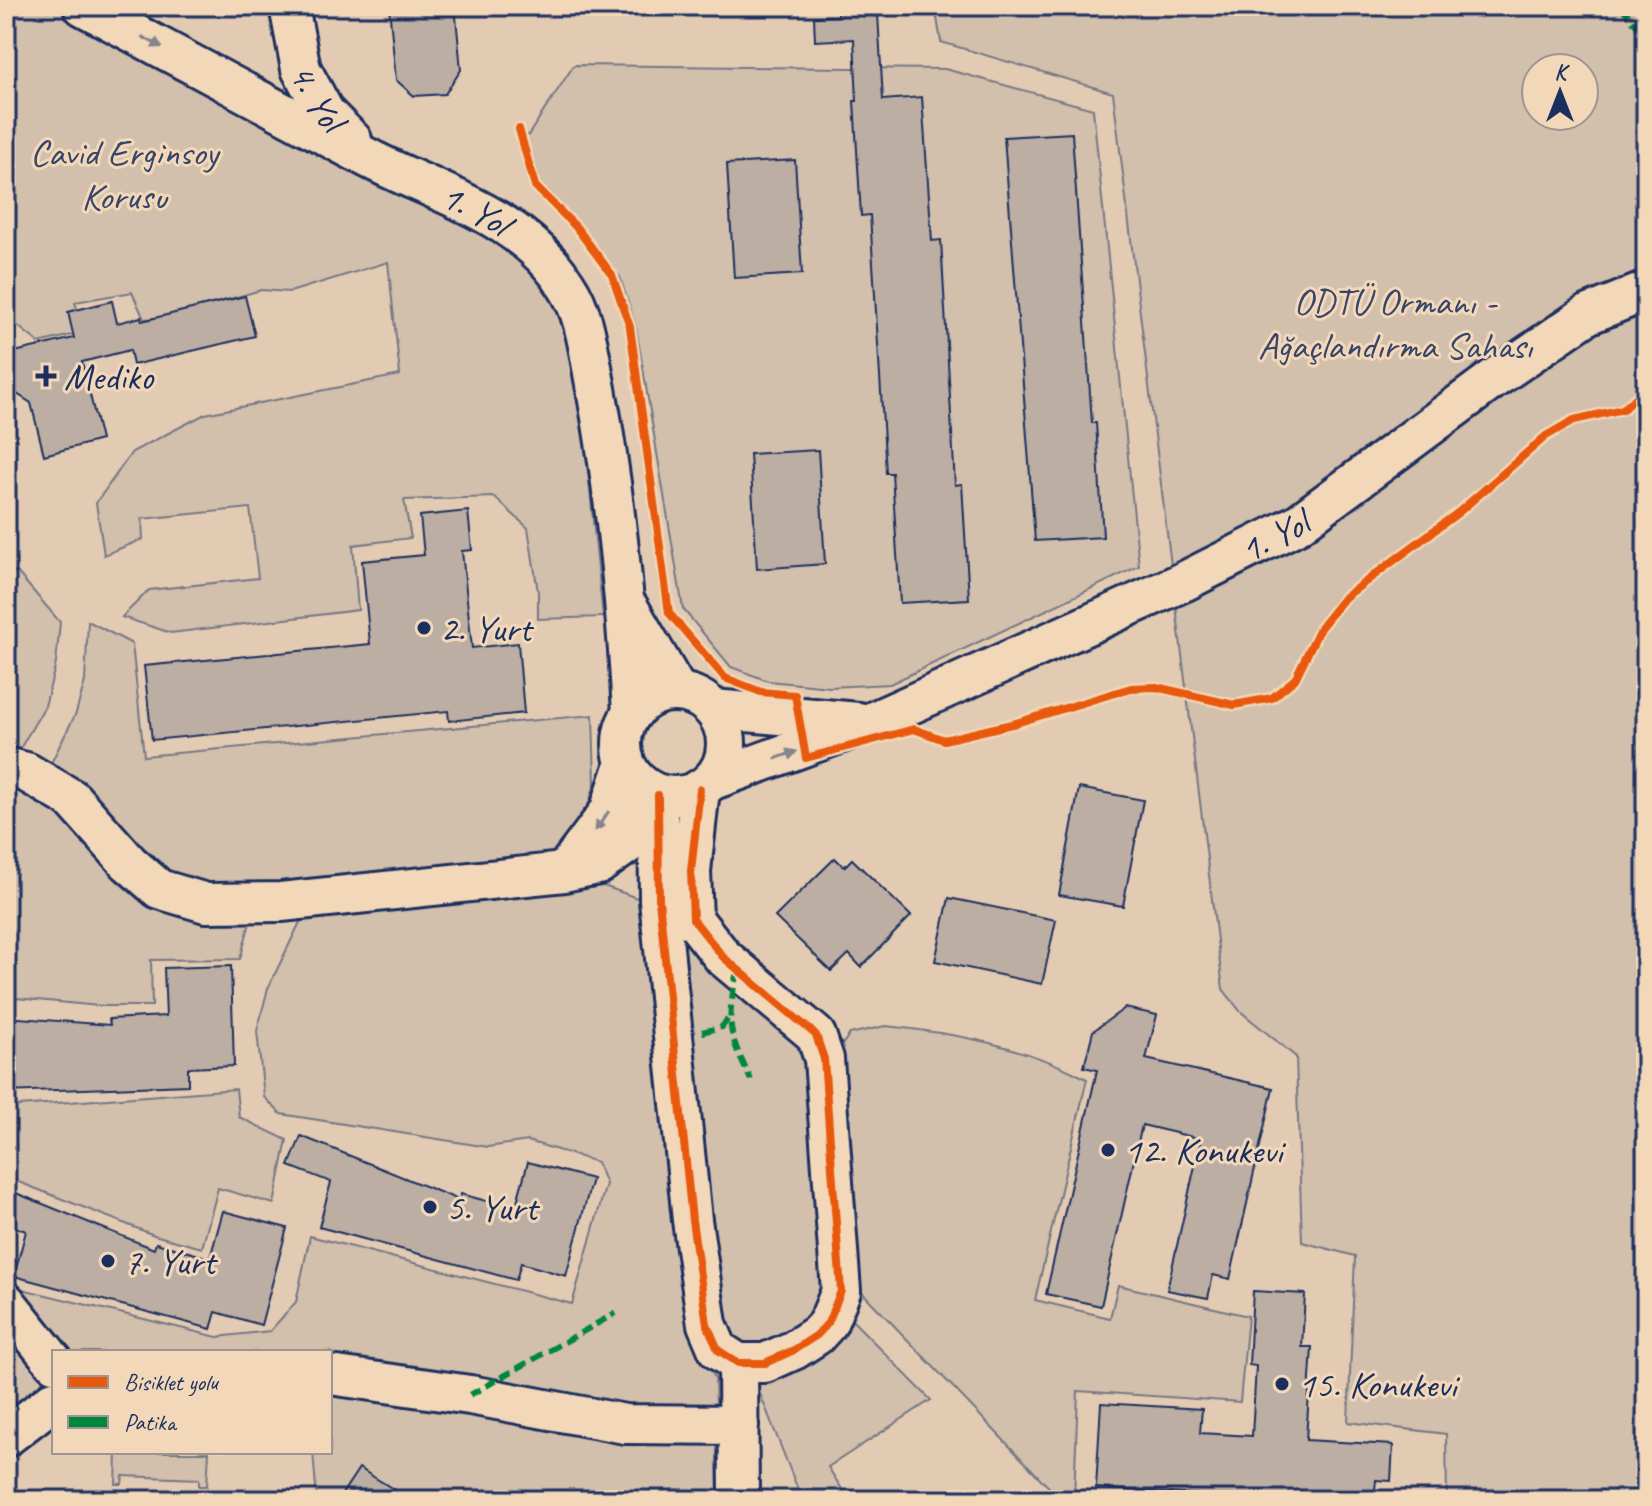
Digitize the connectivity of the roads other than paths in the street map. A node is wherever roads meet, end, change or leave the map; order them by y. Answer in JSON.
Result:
{"nodes":[{"id":1,"x":83,"y":6,"type":"edge"},
{"id":2,"x":291,"y":13,"type":"edge"},
{"id":3,"x":238,"y":88,"type":"junction"},
{"id":4,"x":370,"y":159,"type":"junction"},
{"id":5,"x":1646,"y":291,"type":"edge"},
{"id":6,"x":625,"y":602,"type":"junction"},
{"id":7,"x":678,"y":692,"type":"junction"},
{"id":8,"x":713,"y":709,"type":"junction"},
{"id":9,"x":632,"y":713,"type":"junction"},
{"id":10,"x":869,"y":723,"type":"junction"},
{"id":11,"x":625,"y":764,"type":"junction"},
{"id":12,"x":6,"y":767,"type":"edge"},
{"id":13,"x":706,"y":785,"type":"junction"},
{"id":14,"x":655,"y":793,"type":"junction"},
{"id":15,"x":564,"y":872,"type":"junction"},
{"id":16,"x":6,"y":1302,"type":"edge"},
{"id":17,"x":52,"y":1360,"type":"edge"},
{"id":18,"x":738,"y":1363,"type":"junction"},
{"id":19,"x":332,"y":1375,"type":"edge"},
{"id":20,"x":52,"y":1402,"type":"edge"},
{"id":21,"x":739,"y":1425,"type":"junction"},
{"id":22,"x":6,"y":1437,"type":"edge"},
{"id":23,"x":739,"y":1500,"type":"edge"}],
"edges":[{"from":1,"to":3,"type":"street","name":"1. Yol","one_way":true},
{"from":2,"to":3,"type":"street","name":"4. Yol"},
{"from":2,"to":4,"type":"street","name":"4. Yol"},
{"from":3,"to":4,"type":"street","name":"1. Yol"},
{"from":4,"to":6,"type":"street","name":"1. Yol"},
{"from":5,"to":10,"type":"street","name":"1. Yol"},
{"from":6,"to":7,"type":"street"},
{"from":6,"to":9,"type":"street","name":"1. Yol"},
{"from":7,"to":8,"type":"street"},
{"from":7,"to":9,"type":"street"},
{"from":8,"to":10,"type":"street"},
{"from":8,"to":13,"type":"street"},
{"from":9,"to":11,"type":"street"},
{"from":13,"to":10,"type":"street","name":"1. Yol","one_way":true},
{"from":11,"to":14,"type":"street"},
{"from":11,"to":15,"type":"street","one_way":true},
{"from":12,"to":15,"type":"street"},
{"from":13,"to":14,"type":"street"},
{"from":13,"to":18,"type":"street"},
{"from":14,"to":15,"type":"street"},
{"from":14,"to":18,"type":"street"},
{"from":16,"to":17,"type":"street"},
{"from":18,"to":21,"type":"street"},
{"from":19,"to":21,"type":"street"},
{"from":20,"to":22,"type":"street"},
{"from":21,"to":23,"type":"street"}]}
